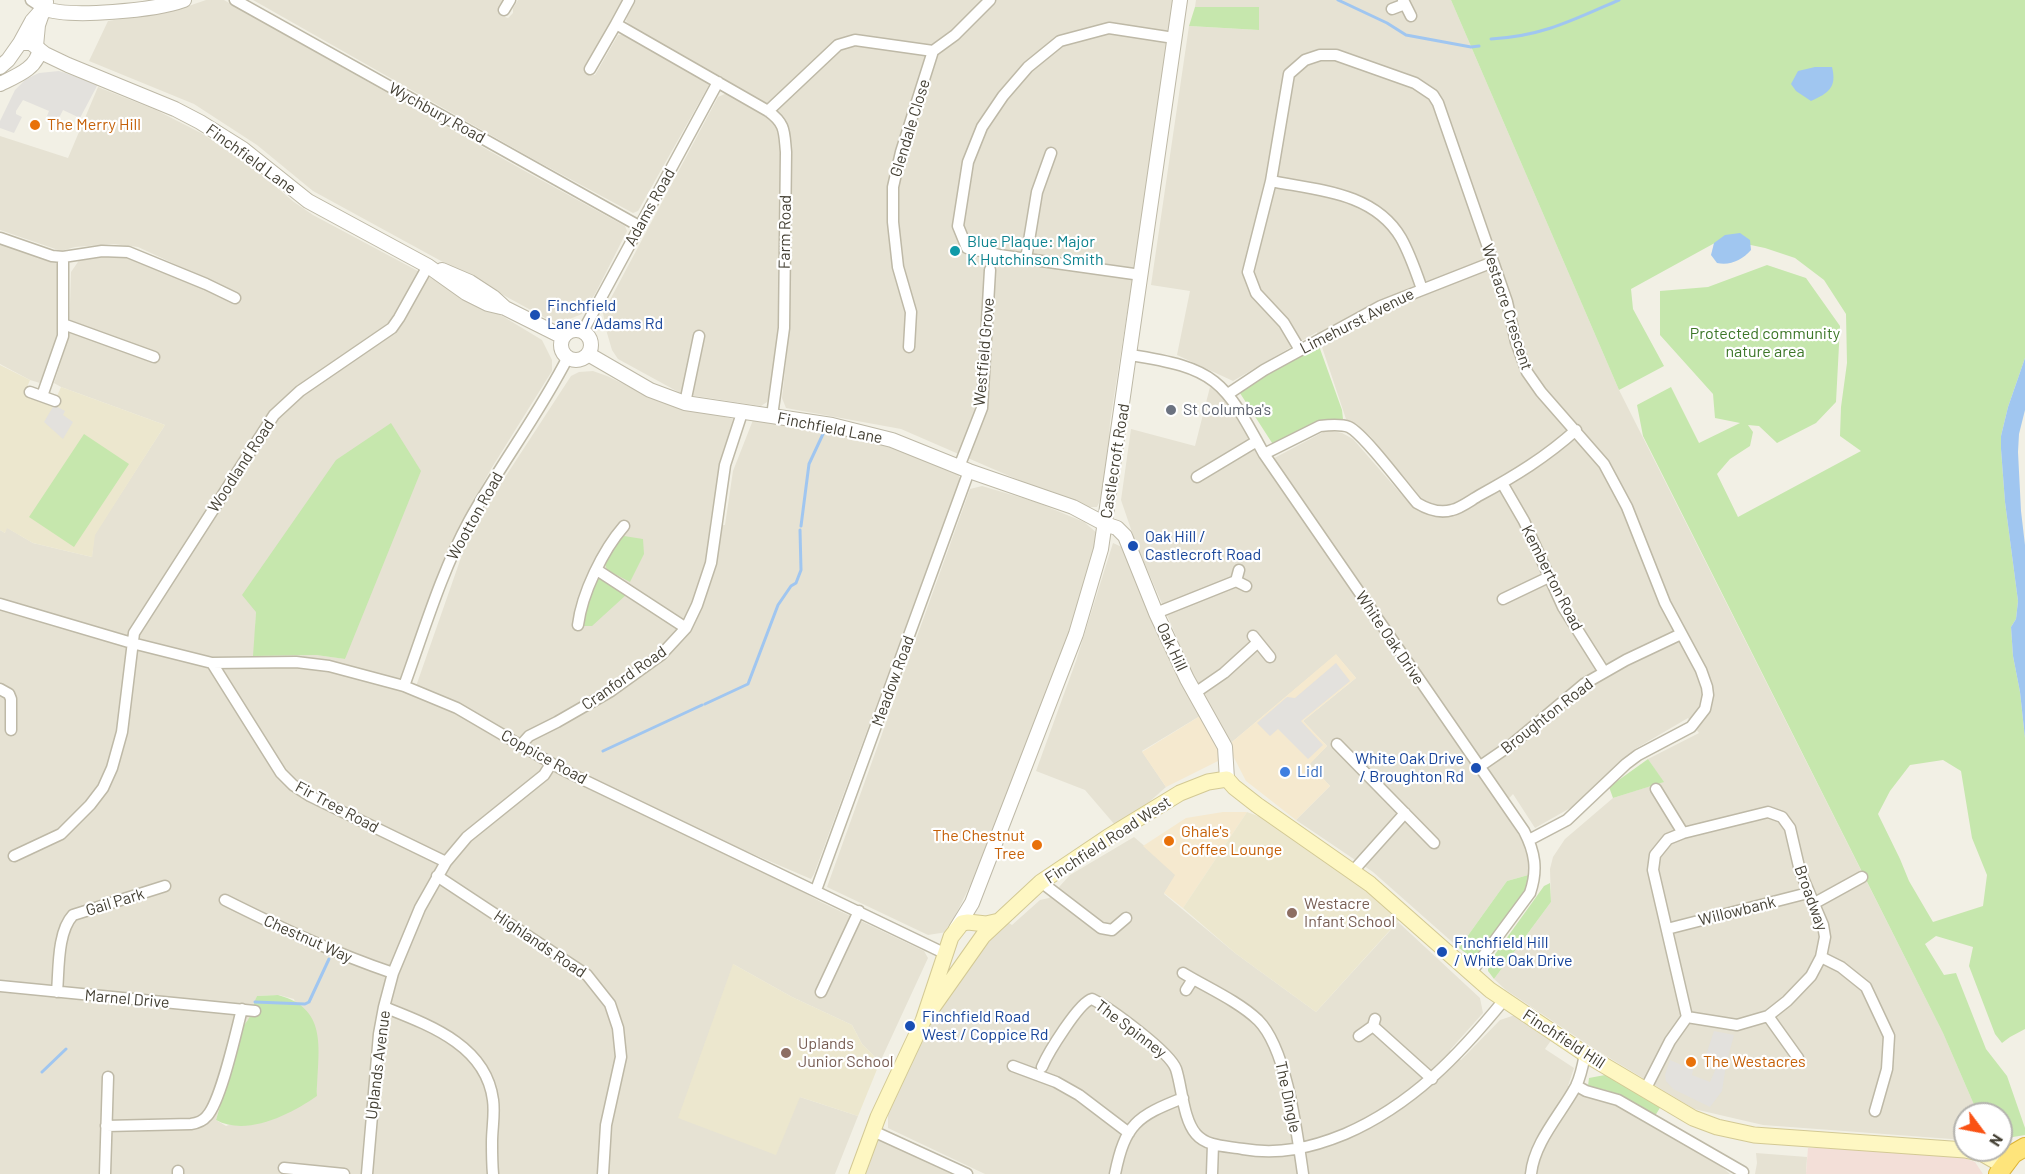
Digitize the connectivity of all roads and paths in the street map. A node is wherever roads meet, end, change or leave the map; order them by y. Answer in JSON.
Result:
{"nodes":[{"id":1,"x":31,"y":0,"type":"edge"},
{"id":2,"x":184,"y":0,"type":"edge"},
{"id":3,"x":235,"y":0,"type":"edge"},
{"id":4,"x":510,"y":0,"type":"edge"},
{"id":5,"x":629,"y":0,"type":"edge"},
{"id":6,"x":990,"y":0,"type":"edge"},
{"id":7,"x":1180,"y":0,"type":"edge"},
{"id":8,"x":1404,"y":2,"type":"edge"},
{"id":9,"x":45,"y":4,"type":"edge"},
{"id":10,"x":1392,"y":9,"type":"dead end"},
{"id":11,"x":504,"y":10,"type":"dead end"},
{"id":12,"x":1411,"y":16,"type":"dead end"},
{"id":13,"x":616,"y":24,"type":"junction"},
{"id":14,"x":1174,"y":38,"type":"junction"},
{"id":15,"x":20,"y":42,"type":"junction"},
{"id":16,"x":37,"y":48,"type":"junction"},
{"id":17,"x":933,"y":51,"type":"junction"},
{"id":18,"x":4,"y":63,"type":"edge"},
{"id":19,"x":68,"y":65,"type":"junction"},
{"id":20,"x":590,"y":69,"type":"dead end"},
{"id":21,"x":14,"y":76,"type":"edge"},
{"id":22,"x":718,"y":82,"type":"junction"},
{"id":23,"x":0,"y":96,"type":"edge"},
{"id":24,"x":768,"y":111,"type":"junction"},
{"id":25,"x":1051,"y":153,"type":"dead end"},
{"id":26,"x":1271,"y":180,"type":"junction"},
{"id":27,"x":639,"y":226,"type":"junction"},
{"id":28,"x":0,"y":238,"type":"edge"},
{"id":29,"x":63,"y":256,"type":"junction"},
{"id":30,"x":1026,"y":259,"type":"junction"},
{"id":31,"x":1493,"y":262,"type":"junction"},
{"id":32,"x":428,"y":266,"type":"junction"},
{"id":33,"x":990,"y":270,"type":"dead end"},
{"id":34,"x":1141,"y":275,"type":"junction"},
{"id":35,"x":1422,"y":288,"type":"junction"},
{"id":36,"x":235,"y":298,"type":"dead end"},
{"id":37,"x":63,"y":324,"type":"junction"},
{"id":38,"x":583,"y":331,"type":"junction"},
{"id":39,"x":699,"y":336,"type":"dead end"},
{"id":40,"x":562,"y":338,"type":"junction"},
{"id":41,"x":909,"y":347,"type":"dead end"},
{"id":42,"x":1300,"y":350,"type":"junction"},
{"id":43,"x":588,"y":354,"type":"junction"},
{"id":44,"x":1130,"y":355,"type":"junction"},
{"id":45,"x":154,"y":357,"type":"dead end"},
{"id":46,"x":568,"y":357,"type":"junction"},
{"id":47,"x":30,"y":392,"type":"dead end"},
{"id":48,"x":1228,"y":394,"type":"junction"},
{"id":49,"x":42,"y":396,"type":"junction"},
{"id":50,"x":55,"y":401,"type":"dead end"},
{"id":51,"x":685,"y":403,"type":"junction"},
{"id":52,"x":742,"y":413,"type":"junction"},
{"id":53,"x":772,"y":416,"type":"junction"},
{"id":54,"x":1576,"y":430,"type":"junction"},
{"id":55,"x":1257,"y":441,"type":"junction"},
{"id":56,"x":1264,"y":454,"type":"junction"},
{"id":57,"x":964,"y":469,"type":"junction"},
{"id":58,"x":1197,"y":477,"type":"dead end"},
{"id":59,"x":1502,"y":483,"type":"junction"},
{"id":60,"x":1105,"y":524,"type":"junction"},
{"id":61,"x":624,"y":526,"type":"dead end"},
{"id":62,"x":597,"y":570,"type":"junction"},
{"id":63,"x":1549,"y":577,"type":"junction"},
{"id":64,"x":1240,"y":579,"type":"dead end"},
{"id":65,"x":1503,"y":599,"type":"dead end"},
{"id":66,"x":0,"y":604,"type":"edge"},
{"id":67,"x":1156,"y":613,"type":"junction"},
{"id":68,"x":578,"y":625,"type":"dead end"},
{"id":69,"x":686,"y":628,"type":"junction"},
{"id":70,"x":1681,"y":634,"type":"junction"},
{"id":71,"x":132,"y":643,"type":"junction"},
{"id":72,"x":1270,"y":657,"type":"dead end"},
{"id":73,"x":212,"y":663,"type":"junction"},
{"id":74,"x":1604,"y":672,"type":"junction"},
{"id":75,"x":404,"y":686,"type":"junction"},
{"id":76,"x":0,"y":689,"type":"edge"},
{"id":77,"x":1195,"y":693,"type":"junction"},
{"id":78,"x":11,"y":730,"type":"dead end"},
{"id":79,"x":1337,"y":744,"type":"dead end"},
{"id":80,"x":520,"y":746,"type":"junction"},
{"id":81,"x":551,"y":764,"type":"junction"},
{"id":82,"x":1479,"y":767,"type":"junction"},
{"id":83,"x":1227,"y":779,"type":"junction"},
{"id":84,"x":1656,"y":789,"type":"dead end"},
{"id":85,"x":1405,"y":813,"type":"junction"},
{"id":86,"x":1683,"y":832,"type":"junction"},
{"id":87,"x":1529,"y":840,"type":"junction"},
{"id":88,"x":1434,"y":843,"type":"dead end"},
{"id":89,"x":14,"y":856,"type":"dead end"},
{"id":90,"x":446,"y":862,"type":"junction"},
{"id":91,"x":1353,"y":871,"type":"junction"},
{"id":92,"x":437,"y":876,"type":"junction"},
{"id":93,"x":1862,"y":877,"type":"dead end"},
{"id":94,"x":1041,"y":882,"type":"junction"},
{"id":95,"x":165,"y":886,"type":"dead end"},
{"id":96,"x":816,"y":890,"type":"junction"},
{"id":97,"x":1808,"y":893,"type":"junction"},
{"id":98,"x":225,"y":900,"type":"dead end"},
{"id":99,"x":972,"y":903,"type":"junction"},
{"id":100,"x":1813,"y":904,"type":"junction"},
{"id":101,"x":859,"y":911,"type":"junction"},
{"id":102,"x":1126,"y":918,"type":"dead end"},
{"id":103,"x":979,"y":928,"type":"junction"},
{"id":104,"x":956,"y":929,"type":"junction"},
{"id":105,"x":1667,"y":929,"type":"junction"},
{"id":106,"x":943,"y":948,"type":"junction"},
{"id":107,"x":1821,"y":957,"type":"junction"},
{"id":108,"x":967,"y":959,"type":"junction"},
{"id":109,"x":393,"y":974,"type":"junction"},
{"id":110,"x":1470,"y":974,"type":"junction"},
{"id":111,"x":0,"y":986,"type":"edge"},
{"id":112,"x":1186,"y":990,"type":"dead end"},
{"id":113,"x":57,"y":992,"type":"junction"},
{"id":114,"x":821,"y":992,"type":"dead end"},
{"id":115,"x":1504,"y":1000,"type":"junction"},
{"id":116,"x":384,"y":1007,"type":"junction"},
{"id":117,"x":242,"y":1009,"type":"junction"},
{"id":118,"x":255,"y":1011,"type":"dead end"},
{"id":119,"x":1768,"y":1016,"type":"junction"},
{"id":120,"x":1687,"y":1017,"type":"junction"},
{"id":121,"x":923,"y":1021,"type":"junction"},
{"id":122,"x":1359,"y":1036,"type":"dead end"},
{"id":123,"x":1585,"y":1054,"type":"junction"},
{"id":124,"x":1798,"y":1058,"type":"dead end"},
{"id":125,"x":1013,"y":1066,"type":"dead end"},
{"id":126,"x":1042,"y":1067,"type":"dead end"},
{"id":127,"x":108,"y":1077,"type":"dead end"},
{"id":128,"x":1432,"y":1079,"type":"junction"},
{"id":129,"x":1576,"y":1086,"type":"junction"},
{"id":130,"x":1645,"y":1090,"type":"junction"},
{"id":131,"x":1183,"y":1098,"type":"junction"},
{"id":132,"x":1875,"y":1111,"type":"dead end"},
{"id":133,"x":106,"y":1126,"type":"junction"},
{"id":134,"x":873,"y":1131,"type":"junction"},
{"id":135,"x":1129,"y":1133,"type":"junction"},
{"id":136,"x":1213,"y":1144,"type":"junction"},
{"id":137,"x":2025,"y":1147,"type":"edge"},
{"id":138,"x":1299,"y":1149,"type":"junction"},
{"id":139,"x":1953,"y":1149,"type":"edge"},
{"id":140,"x":284,"y":1168,"type":"dead end"},
{"id":141,"x":2001,"y":1170,"type":"edge"},
{"id":142,"x":1743,"y":1172,"type":"dead end"},
{"id":143,"x":105,"y":1174,"type":"edge"},
{"id":144,"x":344,"y":1174,"type":"edge"},
{"id":145,"x":367,"y":1174,"type":"edge"},
{"id":146,"x":493,"y":1174,"type":"edge"},
{"id":147,"x":603,"y":1174,"type":"edge"},
{"id":148,"x":857,"y":1174,"type":"edge"},
{"id":149,"x":967,"y":1174,"type":"edge"},
{"id":150,"x":1115,"y":1174,"type":"edge"},
{"id":151,"x":1212,"y":1174,"type":"edge"},
{"id":152,"x":1303,"y":1174,"type":"edge"},
{"id":153,"x":1531,"y":1174,"type":"edge"}],
"edges":[{"from":1,"to":9,"type":"street"},
{"from":2,"to":9,"type":"street"},
{"from":3,"to":27,"type":"street","name":"Wychbury Road"},
{"from":4,"to":11,"type":"street"},
{"from":5,"to":13,"type":"street"},
{"from":6,"to":17,"type":"street"},
{"from":7,"to":14,"type":"street","name":"Castlecroft Road"},
{"from":8,"to":10,"type":"street"},
{"from":8,"to":12,"type":"street"},
{"from":9,"to":15,"type":"street"},
{"from":9,"to":16,"type":"street"},
{"from":13,"to":20,"type":"street"},
{"from":13,"to":22,"type":"street","name":"Farm Road"},
{"from":14,"to":30,"type":"street"},
{"from":14,"to":34,"type":"street","name":"Castlecroft Road"},
{"from":15,"to":16,"type":"street","name":"Finchfield Lane"},
{"from":15,"to":18,"type":"street"},
{"from":16,"to":19,"type":"street","name":"Finchfield Lane"},
{"from":16,"to":21,"type":"street"},
{"from":17,"to":24,"type":"street"},
{"from":17,"to":41,"type":"street","name":"Glendale Close"},
{"from":18,"to":21,"type":"street"},
{"from":19,"to":21,"type":"street","name":"Finchfield Lane"},
{"from":19,"to":32,"type":"street","name":"Finchfield Lane"},
{"from":21,"to":23,"type":"street"},
{"from":22,"to":24,"type":"street","name":"Farm Road"},
{"from":22,"to":27,"type":"street","name":"Adams Road"},
{"from":24,"to":53,"type":"street","name":"Farm Road"},
{"from":25,"to":30,"type":"street"},
{"from":26,"to":31,"type":"street","name":"Westacre Crescent"},
{"from":26,"to":35,"type":"street"},
{"from":26,"to":42,"type":"street","name":"Westacre Crescent"},
{"from":27,"to":38,"type":"street","name":"Adams Road"},
{"from":28,"to":29,"type":"street"},
{"from":29,"to":36,"type":"street"},
{"from":29,"to":37,"type":"street"},
{"from":30,"to":34,"type":"street"},
{"from":31,"to":35,"type":"street","name":"Limehurst Avenue"},
{"from":31,"to":54,"type":"street","name":"Westacre Crescent"},
{"from":32,"to":40,"type":"street","name":"Finchfield Lane"},
{"from":32,"to":71,"type":"street","name":"Woodland Road"},
{"from":33,"to":57,"type":"street","name":"Westfield Grove"},
{"from":34,"to":44,"type":"street","name":"Castlecroft Road"},
{"from":35,"to":42,"type":"street","name":"Limehurst Avenue"},
{"from":37,"to":45,"type":"street"},
{"from":37,"to":49,"type":"street"},
{"from":38,"to":40,"type":"street"},
{"from":38,"to":43,"type":"street"},
{"from":39,"to":51,"type":"street"},
{"from":40,"to":46,"type":"street"},
{"from":42,"to":48,"type":"street","name":"Limehurst Avenue"},
{"from":43,"to":46,"type":"street"},
{"from":43,"to":51,"type":"street","name":"Finchfield Lane"},
{"from":44,"to":48,"type":"street","name":"White Oak Drive"},
{"from":44,"to":60,"type":"street","name":"Castlecroft Road"},
{"from":46,"to":75,"type":"street","name":"Wootton Road"},
{"from":47,"to":49,"type":"street"},
{"from":48,"to":55,"type":"street","name":"White Oak Drive"},
{"from":49,"to":50,"type":"street"},
{"from":51,"to":52,"type":"street","name":"Finchfield Lane"},
{"from":52,"to":53,"type":"street","name":"Finchfield Lane"},
{"from":52,"to":69,"type":"street","name":"Cranford Road"},
{"from":53,"to":57,"type":"street","name":"Finchfield Lane"},
{"from":54,"to":59,"type":"street"},
{"from":54,"to":70,"type":"street","name":"Westacre Crescent"},
{"from":55,"to":56,"type":"street","name":"White Oak Drive"},
{"from":55,"to":58,"type":"street"},
{"from":56,"to":59,"type":"street"},
{"from":56,"to":82,"type":"street","name":"White Oak Drive"},
{"from":57,"to":60,"type":"street","name":"Finchfield Lane"},
{"from":57,"to":96,"type":"street","name":"Meadow Road"},
{"from":59,"to":63,"type":"street","name":"Kemberton Road"},
{"from":60,"to":67,"type":"street","name":"Oak Hill"},
{"from":60,"to":99,"type":"street","name":"Castlecroft Road"},
{"from":61,"to":62,"type":"street"},
{"from":62,"to":68,"type":"street"},
{"from":62,"to":69,"type":"street"},
{"from":63,"to":65,"type":"street"},
{"from":63,"to":74,"type":"street","name":"Kemberton Road"},
{"from":64,"to":67,"type":"street"},
{"from":66,"to":71,"type":"street","name":"Coppice Road"},
{"from":67,"to":77,"type":"street","name":"Oak Hill"},
{"from":69,"to":80,"type":"street","name":"Cranford Road"},
{"from":70,"to":74,"type":"street","name":"Broughton Road"},
{"from":70,"to":87,"type":"street","name":"Westacre Crescent"},
{"from":71,"to":73,"type":"street","name":"Coppice Road"},
{"from":71,"to":89,"type":"street","name":"Woodland Road"},
{"from":72,"to":77,"type":"street"},
{"from":73,"to":75,"type":"street","name":"Coppice Road"},
{"from":73,"to":90,"type":"street","name":"Fir Tree Road"},
{"from":74,"to":82,"type":"street","name":"Broughton Road"},
{"from":75,"to":80,"type":"street","name":"Coppice Road"},
{"from":76,"to":78,"type":"street"},
{"from":77,"to":83,"type":"street","name":"Oak Hill"},
{"from":79,"to":85,"type":"street"},
{"from":80,"to":81,"type":"street","name":"Coppice Road"},
{"from":81,"to":90,"type":"street","name":"Uplands Avenue"},
{"from":81,"to":96,"type":"street","name":"Coppice Road"},
{"from":82,"to":87,"type":"street","name":"White Oak Drive"},
{"from":83,"to":91,"type":"main road","name":"Finchfield Hill"},
{"from":83,"to":94,"type":"main road","name":"Finchfield Road West"},
{"from":84,"to":86,"type":"street"},
{"from":85,"to":88,"type":"street"},
{"from":85,"to":91,"type":"street"},
{"from":86,"to":97,"type":"street","name":"Broadway"},
{"from":86,"to":105,"type":"street","name":"Broadway"},
{"from":87,"to":110,"type":"street","name":"White Oak Drive"},
{"from":90,"to":92,"type":"street","name":"Uplands Avenue"},
{"from":91,"to":110,"type":"main road","name":"Finchfield Hill"},
{"from":92,"to":109,"type":"street","name":"Uplands Avenue"},
{"from":92,"to":147,"type":"street","name":"Highlands Road"},
{"from":93,"to":100,"type":"street"},
{"from":94,"to":102,"type":"street"},
{"from":94,"to":103,"type":"main road","name":"Finchfield Road West"},
{"from":95,"to":113,"type":"street","name":"Gail Park"},
{"from":96,"to":101,"type":"street","name":"Coppice Road"},
{"from":97,"to":100,"type":"street","name":"Broadway"},
{"from":97,"to":105,"type":"street","name":"Willowbank"},
{"from":98,"to":109,"type":"street","name":"Chestnut Way"},
{"from":99,"to":103,"type":"street"},
{"from":99,"to":104,"type":"street"},
{"from":100,"to":107,"type":"street","name":"Broadway"},
{"from":101,"to":106,"type":"street","name":"Coppice Road"},
{"from":101,"to":114,"type":"street"},
{"from":103,"to":104,"type":"main road"},
{"from":103,"to":108,"type":"main road"},
{"from":104,"to":106,"type":"main road"},
{"from":105,"to":120,"type":"street","name":"Broadway"},
{"from":106,"to":108,"type":"main road"},
{"from":106,"to":121,"type":"main road"},
{"from":107,"to":119,"type":"street","name":"Broadway"},
{"from":107,"to":132,"type":"street"},
{"from":108,"to":121,"type":"main road"},
{"from":109,"to":116,"type":"street","name":"Uplands Avenue"},
{"from":110,"to":115,"type":"main road","name":"Finchfield Hill"},
{"from":111,"to":113,"type":"street","name":"Marnel Drive"},
{"from":112,"to":138,"type":"street","name":"The Dingle"},
{"from":113,"to":117,"type":"street","name":"Marnel Drive"},
{"from":115,"to":123,"type":"main road","name":"Finchfield Hill"},
{"from":115,"to":128,"type":"street"},
{"from":116,"to":145,"type":"street","name":"Uplands Avenue"},
{"from":116,"to":146,"type":"street"},
{"from":117,"to":118,"type":"street","name":"Marnel Drive"},
{"from":117,"to":133,"type":"street"},
{"from":119,"to":120,"type":"street","name":"Broadway"},
{"from":119,"to":124,"type":"street"},
{"from":120,"to":130,"type":"street"},
{"from":121,"to":134,"type":"main road"},
{"from":122,"to":128,"type":"street"},
{"from":123,"to":129,"type":"street"},
{"from":123,"to":130,"type":"main road","name":"Finchfield Hill"},
{"from":125,"to":135,"type":"street"},
{"from":126,"to":131,"type":"street","name":"The Spinney"},
{"from":127,"to":133,"type":"street"},
{"from":128,"to":138,"type":"street"},
{"from":129,"to":142,"type":"street","name":"Finchfield Hill"},
{"from":129,"to":153,"type":"street"},
{"from":130,"to":139,"type":"main road","name":"Finchfield Hill"},
{"from":131,"to":135,"type":"street"},
{"from":131,"to":136,"type":"street","name":"The Spinney"},
{"from":133,"to":143,"type":"street"},
{"from":134,"to":148,"type":"main road"},
{"from":134,"to":149,"type":"street"},
{"from":135,"to":150,"type":"street"},
{"from":136,"to":138,"type":"street"},
{"from":136,"to":151,"type":"street"},
{"from":137,"to":141,"type":"highway"},
{"from":138,"to":152,"type":"street","name":"The Dingle"},
{"from":140,"to":144,"type":"street"}]}
